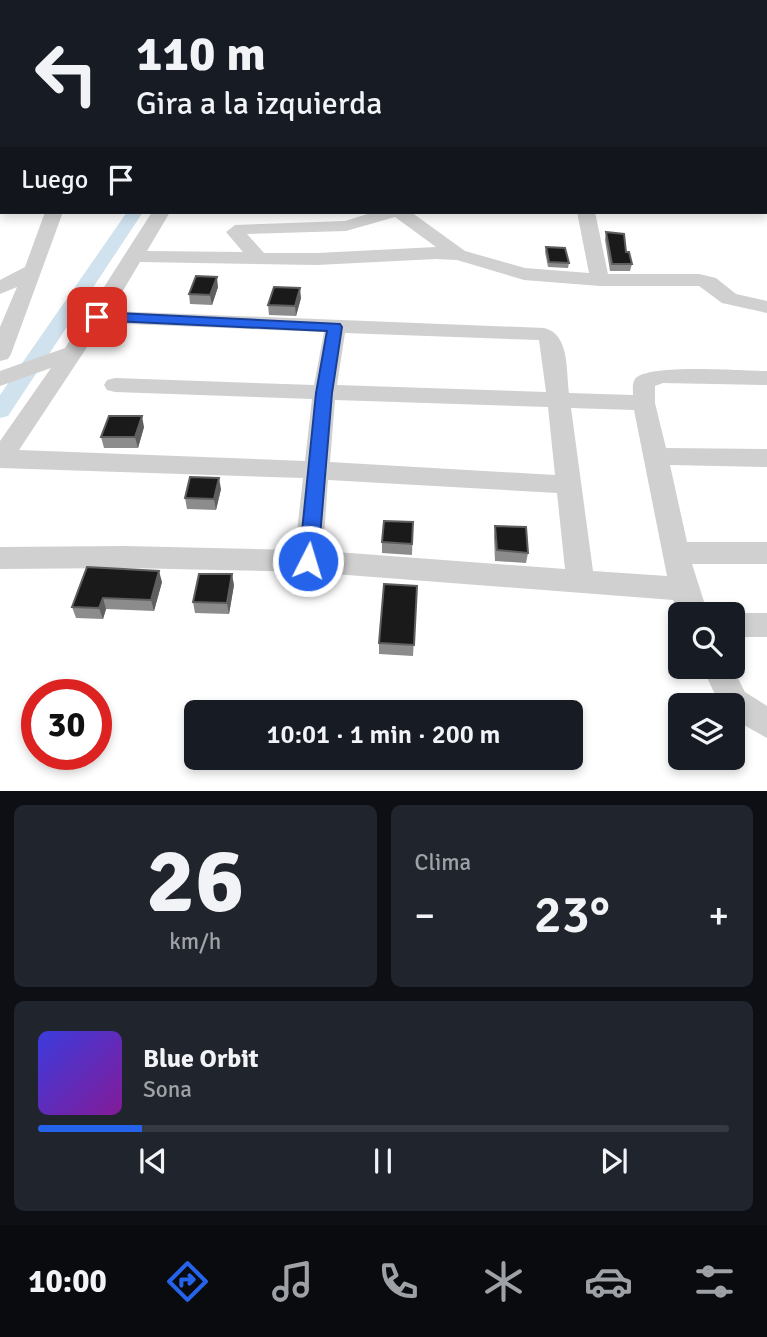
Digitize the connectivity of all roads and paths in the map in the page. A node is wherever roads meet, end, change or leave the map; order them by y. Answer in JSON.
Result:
{"nodes":[{"id":1,"x":53,"y":214,"type":"edge"},
{"id":2,"x":159,"y":214,"type":"edge"},
{"id":3,"x":385,"y":214,"type":"edge"},
{"id":4,"x":403,"y":214,"type":"edge"},
{"id":5,"x":586,"y":214,"type":"edge"},
{"id":6,"x":458,"y":255,"type":"junction"},
{"id":7,"x":132,"y":256,"type":"junction"},
{"id":8,"x":259,"y":258,"type":"junction"},
{"id":9,"x":31,"y":271,"type":"junction"},
{"id":10,"x":600,"y":280,"type":"junction"},
{"id":11,"x":0,"y":288,"type":"edge"},
{"id":12,"x":767,"y":307,"type":"edge"},
{"id":13,"x":97,"y":317,"type":"junction"},
{"id":14,"x":335,"y":327,"type":"junction"},
{"id":15,"x":0,"y":354,"type":"edge"},
{"id":16,"x":65,"y":356,"type":"junction"},
{"id":17,"x":5,"y":378,"type":"edge"},
{"id":18,"x":767,"y":378,"type":"edge"},
{"id":19,"x":115,"y":385,"type":"dead end"},
{"id":20,"x":324,"y":393,"type":"junction"},
{"id":21,"x":557,"y":399,"type":"junction"},
{"id":22,"x":644,"y":403,"type":"junction"},
{"id":23,"x":655,"y":456,"type":"junction"},
{"id":24,"x":0,"y":458,"type":"edge"},
{"id":25,"x":767,"y":458,"type":"edge"},
{"id":26,"x":316,"y":470,"type":"junction"},
{"id":27,"x":569,"y":485,"type":"junction"},
{"id":28,"x":677,"y":553,"type":"junction"},
{"id":29,"x":767,"y":553,"type":"edge"},
{"id":30,"x":0,"y":558,"type":"edge"},
{"id":31,"x":308,"y":561,"type":"junction"},
{"id":32,"x":580,"y":582,"type":"junction"},
{"id":33,"x":689,"y":601,"type":"edge"},
{"id":34,"x":745,"y":625,"type":"edge"},
{"id":35,"x":767,"y":625,"type":"edge"},
{"id":36,"x":723,"y":679,"type":"edge"},
{"id":37,"x":767,"y":723,"type":"edge"}],
"edges":[{"from":1,"to":9,"type":"street"},
{"from":2,"to":7,"type":"street"},
{"from":3,"to":8,"type":"street"},
{"from":4,"to":6,"type":"street"},
{"from":5,"to":10,"type":"street"},
{"from":6,"to":8,"type":"street"},
{"from":6,"to":10,"type":"street"},
{"from":7,"to":8,"type":"street"},
{"from":7,"to":13,"type":"street"},
{"from":9,"to":11,"type":"street"},
{"from":9,"to":15,"type":"street"},
{"from":10,"to":12,"type":"street"},
{"from":13,"to":14,"type":"street"},
{"from":13,"to":16,"type":"street"},
{"from":14,"to":20,"type":"street"},
{"from":14,"to":21,"type":"street"},
{"from":16,"to":17,"type":"street"},
{"from":16,"to":24,"type":"street"},
{"from":18,"to":22,"type":"street"},
{"from":19,"to":20,"type":"street"},
{"from":20,"to":21,"type":"street"},
{"from":20,"to":26,"type":"street"},
{"from":21,"to":22,"type":"street"},
{"from":21,"to":27,"type":"street"},
{"from":22,"to":23,"type":"street"},
{"from":23,"to":25,"type":"street"},
{"from":23,"to":28,"type":"street"},
{"from":24,"to":26,"type":"street"},
{"from":26,"to":27,"type":"street"},
{"from":26,"to":31,"type":"street"},
{"from":27,"to":32,"type":"street"},
{"from":28,"to":29,"type":"street"},
{"from":28,"to":33,"type":"street"},
{"from":30,"to":31,"type":"street"},
{"from":31,"to":32,"type":"street"},
{"from":32,"to":33,"type":"street"},
{"from":34,"to":35,"type":"street"},
{"from":36,"to":37,"type":"street"}]}
